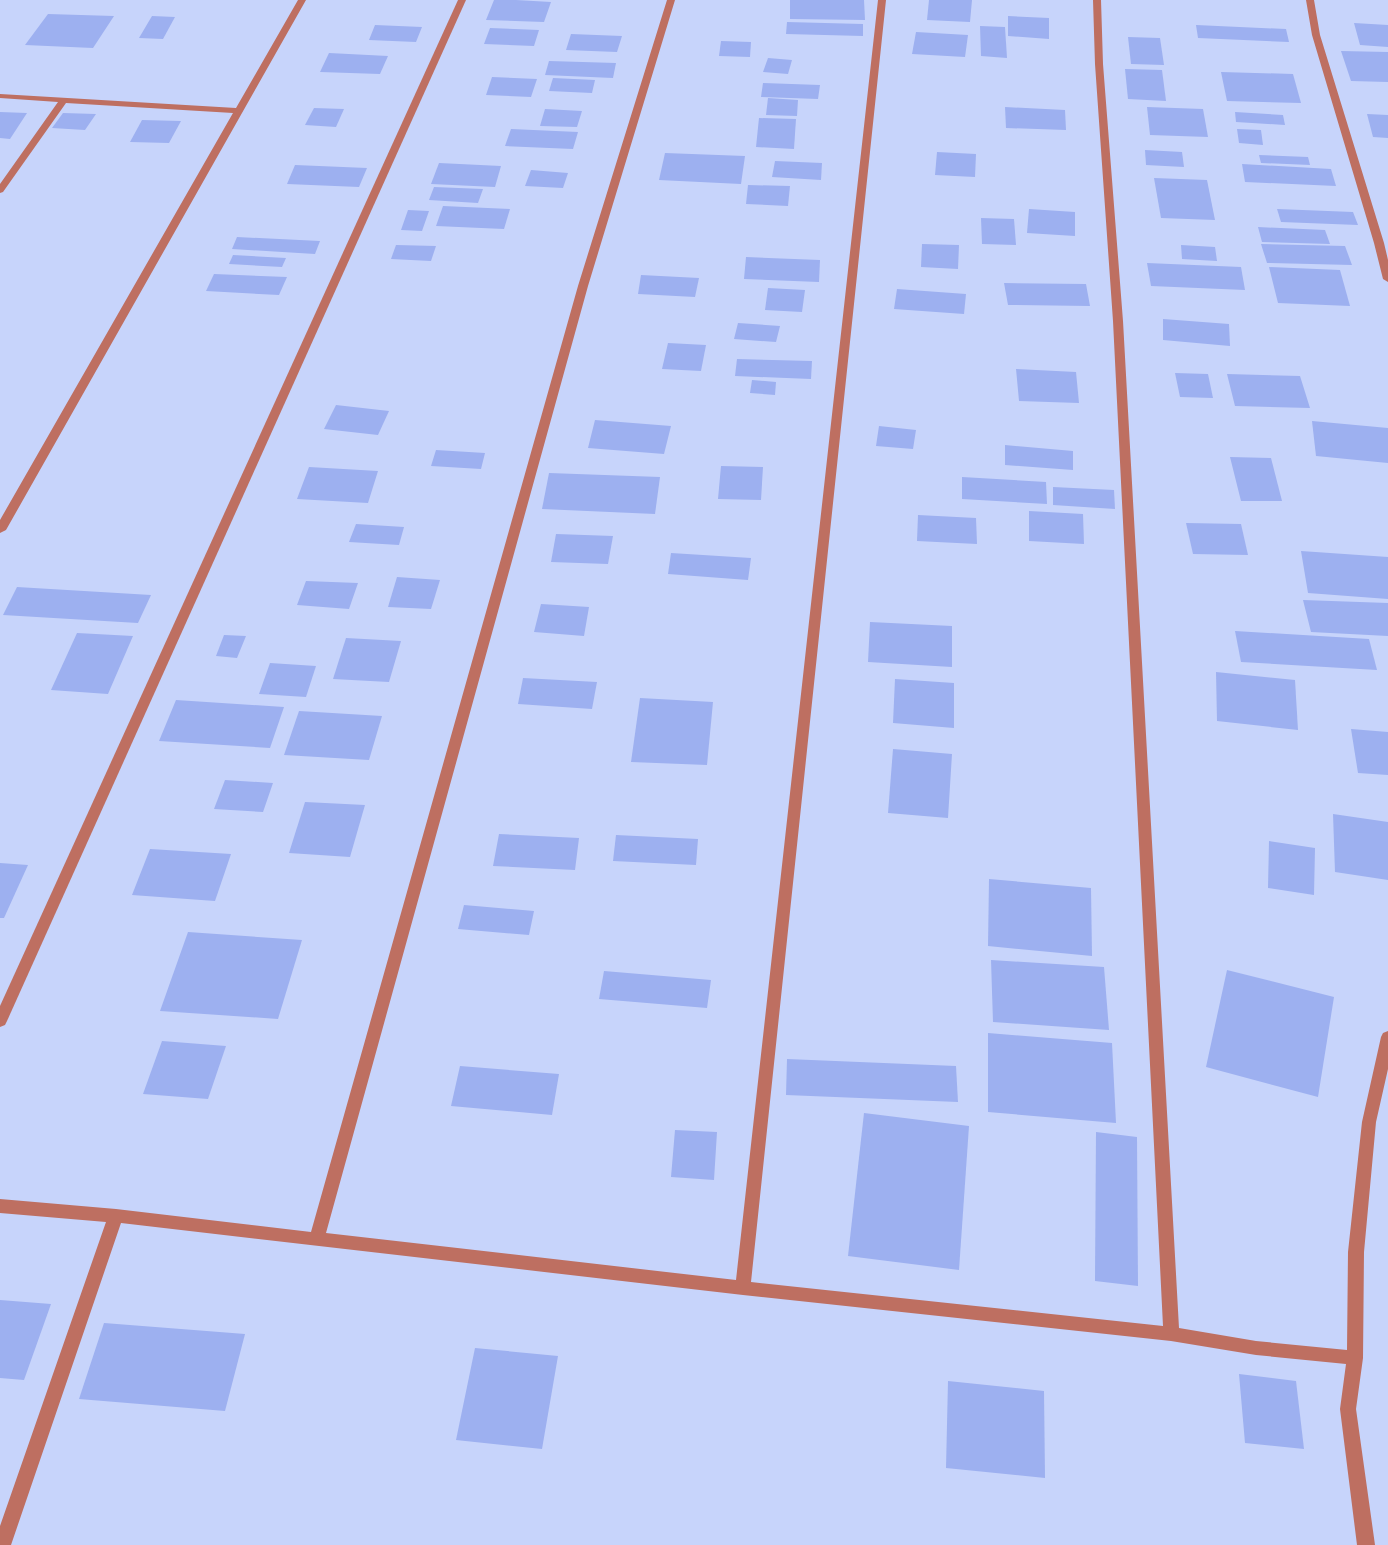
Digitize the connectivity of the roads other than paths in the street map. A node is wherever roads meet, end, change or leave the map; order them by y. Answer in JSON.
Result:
{"nodes":[{"id":1,"x":302,"y":0,"type":"edge"},
{"id":2,"x":462,"y":0,"type":"edge"},
{"id":3,"x":671,"y":0,"type":"edge"},
{"id":4,"x":882,"y":0,"type":"edge"},
{"id":5,"x":1097,"y":0,"type":"edge"},
{"id":6,"x":1310,"y":0,"type":"edge"},
{"id":7,"x":0,"y":96,"type":"edge"},
{"id":8,"x":63,"y":101,"type":"junction"},
{"id":9,"x":237,"y":111,"type":"junction"},
{"id":10,"x":0,"y":190,"type":"edge"},
{"id":11,"x":1388,"y":279,"type":"edge"},
{"id":12,"x":3,"y":518,"type":"edge"},
{"id":13,"x":0,"y":530,"type":"edge"},
{"id":14,"x":0,"y":1021,"type":"edge"},
{"id":15,"x":1388,"y":1037,"type":"edge"},
{"id":16,"x":0,"y":1206,"type":"edge"},
{"id":17,"x":116,"y":1216,"type":"junction"},
{"id":18,"x":316,"y":1240,"type":"junction"},
{"id":19,"x":743,"y":1288,"type":"junction"},
{"id":20,"x":1171,"y":1334,"type":"junction"},
{"id":21,"x":1355,"y":1358,"type":"junction"},
{"id":22,"x":2,"y":1545,"type":"edge"},
{"id":23,"x":1366,"y":1545,"type":"edge"}],
"edges":[{"from":1,"to":9,"type":"street"},
{"from":2,"to":14,"type":"street"},
{"from":3,"to":18,"type":"street"},
{"from":4,"to":19,"type":"street"},
{"from":5,"to":20,"type":"street"},
{"from":6,"to":11,"type":"street"},
{"from":7,"to":8,"type":"street"},
{"from":8,"to":9,"type":"street"},
{"from":8,"to":10,"type":"street"},
{"from":9,"to":12,"type":"street"},
{"from":12,"to":13,"type":"street"},
{"from":15,"to":21,"type":"street"},
{"from":16,"to":17,"type":"street"},
{"from":17,"to":18,"type":"street"},
{"from":17,"to":22,"type":"street"},
{"from":18,"to":19,"type":"street"},
{"from":19,"to":20,"type":"street"},
{"from":20,"to":21,"type":"street"},
{"from":21,"to":23,"type":"street"}]}
